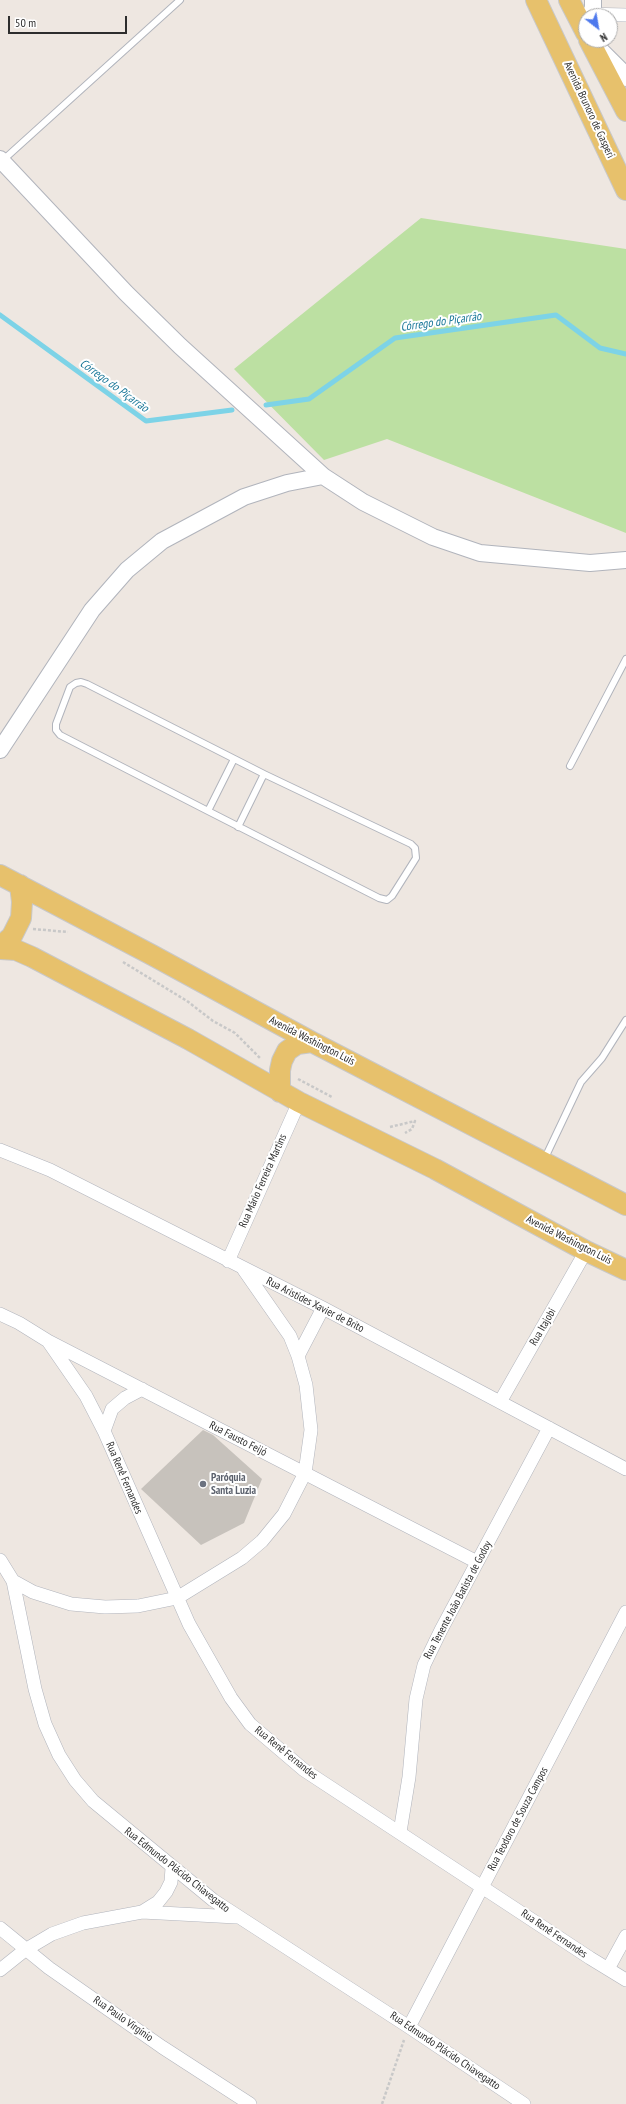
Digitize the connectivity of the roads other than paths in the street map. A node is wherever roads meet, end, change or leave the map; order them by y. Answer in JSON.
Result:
{"nodes":[{"id":1,"x":180,"y":0,"type":"edge"},
{"id":2,"x":536,"y":0,"type":"edge"},
{"id":3,"x":583,"y":7,"type":"edge"},
{"id":4,"x":626,"y":15,"type":"edge"},
{"id":5,"x":593,"y":48,"type":"edge"},
{"id":6,"x":598,"y":48,"type":"edge"},
{"id":7,"x":626,"y":77,"type":"edge"},
{"id":8,"x":626,"y":111,"type":"edge"},
{"id":9,"x":1,"y":160,"type":"edge"},
{"id":10,"x":620,"y":166,"type":"edge"},
{"id":11,"x":626,"y":190,"type":"edge"},
{"id":12,"x":323,"y":476,"type":"junction"},
{"id":13,"x":626,"y":560,"type":"edge"},
{"id":14,"x":626,"y":659,"type":"edge"},
{"id":15,"x":21,"y":718,"type":"junction"},
{"id":16,"x":0,"y":736,"type":"edge"},
{"id":17,"x":0,"y":750,"type":"edge"},
{"id":18,"x":234,"y":758,"type":"junction"},
{"id":19,"x":570,"y":766,"type":"dead end"},
{"id":20,"x":264,"y":774,"type":"junction"},
{"id":21,"x":208,"y":811,"type":"junction"},
{"id":22,"x":238,"y":827,"type":"junction"},
{"id":23,"x":0,"y":875,"type":"edge"},
{"id":24,"x":20,"y":885,"type":"junction"},
{"id":25,"x":0,"y":948,"type":"edge"},
{"id":26,"x":626,"y":1020,"type":"edge"},
{"id":27,"x":312,"y":1042,"type":"junction"},
{"id":28,"x":280,"y":1092,"type":"junction"},
{"id":29,"x":299,"y":1102,"type":"junction"},
{"id":30,"x":0,"y":1150,"type":"edge"},
{"id":31,"x":544,"y":1161,"type":"junction"},
{"id":32,"x":626,"y":1205,"type":"edge"},
{"id":33,"x":586,"y":1251,"type":"junction"},
{"id":34,"x":228,"y":1261,"type":"junction"},
{"id":35,"x":242,"y":1267,"type":"junction"},
{"id":36,"x":626,"y":1270,"type":"edge"},
{"id":37,"x":323,"y":1308,"type":"junction"},
{"id":38,"x":0,"y":1314,"type":"edge"},
{"id":39,"x":48,"y":1341,"type":"junction"},
{"id":40,"x":298,"y":1356,"type":"junction"},
{"id":41,"x":142,"y":1390,"type":"junction"},
{"id":42,"x":500,"y":1402,"type":"junction"},
{"id":43,"x":548,"y":1428,"type":"junction"},
{"id":44,"x":104,"y":1431,"type":"junction"},
{"id":45,"x":626,"y":1469,"type":"edge"},
{"id":46,"x":305,"y":1473,"type":"junction"},
{"id":47,"x":0,"y":1560,"type":"edge"},
{"id":48,"x":478,"y":1562,"type":"junction"},
{"id":49,"x":13,"y":1581,"type":"junction"},
{"id":50,"x":177,"y":1598,"type":"junction"},
{"id":51,"x":626,"y":1612,"type":"edge"},
{"id":52,"x":400,"y":1832,"type":"junction"},
{"id":53,"x":172,"y":1868,"type":"junction"},
{"id":54,"x":483,"y":1887,"type":"junction"},
{"id":55,"x":142,"y":1912,"type":"junction"},
{"id":56,"x":238,"y":1917,"type":"junction"},
{"id":57,"x":0,"y":1928,"type":"edge"},
{"id":58,"x":626,"y":1936,"type":"edge"},
{"id":59,"x":25,"y":1950,"type":"junction"},
{"id":60,"x":608,"y":1969,"type":"junction"},
{"id":61,"x":0,"y":1970,"type":"edge"},
{"id":62,"x":626,"y":1980,"type":"edge"},
{"id":63,"x":409,"y":2027,"type":"junction"},
{"id":64,"x":250,"y":2104,"type":"edge"},
{"id":65,"x":524,"y":2104,"type":"edge"}],
"edges":[{"from":1,"to":9,"type":"lane"},
{"from":2,"to":10,"type":"main road","name":"Avenida Brunoro de Gasperi"},
{"from":3,"to":4,"type":"street"},
{"from":5,"to":8,"type":"main road"},
{"from":6,"to":7,"type":"main road"},
{"from":9,"to":12,"type":"street"},
{"from":10,"to":11,"type":"main road","name":"Avenida Brunoro de Gasperi"},
{"from":12,"to":13,"type":"street"},
{"from":12,"to":15,"type":"street"},
{"from":14,"to":19,"type":"lane"},
{"from":15,"to":16,"type":"street"},
{"from":15,"to":17,"type":"street"},
{"from":18,"to":20,"type":"lane"},
{"from":18,"to":21,"type":"lane"},
{"from":18,"to":21,"type":"lane"},
{"from":20,"to":22,"type":"lane"},
{"from":20,"to":22,"type":"lane"},
{"from":21,"to":22,"type":"lane"},
{"from":23,"to":24,"type":"main road","name":"Avenida Washington Luis"},
{"from":24,"to":25,"type":"main road"},
{"from":24,"to":27,"type":"main road","name":"Avenida Washington Luis"},
{"from":25,"to":28,"type":"main road","name":"Avenida Washington Luis"},
{"from":26,"to":31,"type":"lane"},
{"from":27,"to":28,"type":"main road"},
{"from":27,"to":31,"type":"main road","name":"Avenida Washington Luis"},
{"from":28,"to":29,"type":"main road","name":"Avenida Washington Luis"},
{"from":29,"to":33,"type":"main road","name":"Avenida Washington Luis"},
{"from":29,"to":34,"type":"street","name":"Rua Mário Ferreira Martins"},
{"from":30,"to":34,"type":"street","name":"Rua Aristides Xavier de Brito"},
{"from":31,"to":32,"type":"main road","name":"Avenida Washington Luis"},
{"from":33,"to":36,"type":"main road","name":"Avenida Washington Luis"},
{"from":33,"to":42,"type":"street","name":"Rua Itajobi"},
{"from":34,"to":35,"type":"street","name":"Rua Aristides Xavier de Brito"},
{"from":35,"to":37,"type":"street","name":"Rua Aristides Xavier de Brito"},
{"from":35,"to":40,"type":"street"},
{"from":37,"to":40,"type":"street"},
{"from":37,"to":42,"type":"street","name":"Rua Aristides Xavier de Brito"},
{"from":38,"to":39,"type":"street","name":"Rua Fausto Feijó"},
{"from":39,"to":41,"type":"street","name":"Rua Fausto Feijó"},
{"from":39,"to":44,"type":"street","name":"Rua Renê Fernandes"},
{"from":40,"to":46,"type":"street"},
{"from":41,"to":44,"type":"street"},
{"from":41,"to":46,"type":"street","name":"Rua Fausto Feijó"},
{"from":42,"to":43,"type":"street","name":"Rua Aristides Xavier de Brito"},
{"from":43,"to":45,"type":"street","name":"Rua Aristides Xavier de Brito"},
{"from":43,"to":48,"type":"street","name":"Rua Tenente João Batista de Godoy"},
{"from":44,"to":50,"type":"street","name":"Rua Renê Fernandes"},
{"from":46,"to":48,"type":"street","name":"Rua Fausto Feijó"},
{"from":46,"to":50,"type":"street"},
{"from":47,"to":49,"type":"street","name":"Rua Edmundo Plácido Chiavegatto"},
{"from":48,"to":52,"type":"street","name":"Rua Tenente João Batista de Godoy"},
{"from":49,"to":50,"type":"street"},
{"from":49,"to":53,"type":"street","name":"Rua Edmundo Plácido Chiavegatto"},
{"from":50,"to":52,"type":"street","name":"Rua Renê Fernandes"},
{"from":51,"to":54,"type":"street","name":"Rua Teodoro de Souza Campos"},
{"from":52,"to":54,"type":"street","name":"Rua Renê Fernandes"},
{"from":53,"to":55,"type":"street"},
{"from":53,"to":56,"type":"street","name":"Rua Edmundo Plácido Chiavegatto"},
{"from":54,"to":60,"type":"street","name":"Rua Renê Fernandes"},
{"from":54,"to":63,"type":"street","name":"Rua Teodoro de Souza Campos"},
{"from":55,"to":56,"type":"street"},
{"from":55,"to":59,"type":"street"},
{"from":56,"to":63,"type":"street","name":"Rua Edmundo Plácido Chiavegatto"},
{"from":57,"to":59,"type":"street","name":"Rua Paulo Virgínio"},
{"from":58,"to":60,"type":"street"},
{"from":59,"to":61,"type":"street"},
{"from":59,"to":64,"type":"street","name":"Rua Paulo Virgínio"},
{"from":60,"to":62,"type":"street","name":"Rua Renê Fernandes"},
{"from":63,"to":65,"type":"street","name":"Rua Edmundo Plácido Chiavegatto"}]}
